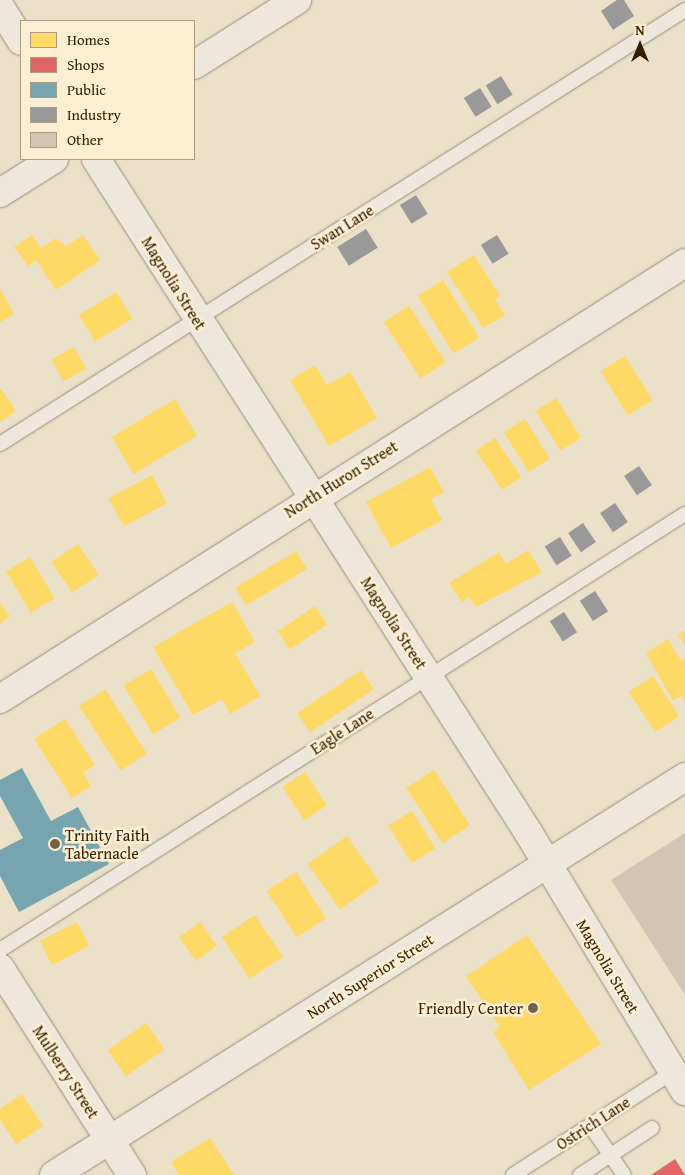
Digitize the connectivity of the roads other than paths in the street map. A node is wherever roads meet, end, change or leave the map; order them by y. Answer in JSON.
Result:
{"nodes":[{"id":1,"x":296,"y":0,"type":"edge"},
{"id":2,"x":0,"y":7,"type":"edge"},
{"id":3,"x":685,"y":10,"type":"edge"},
{"id":4,"x":20,"y":39,"type":"edge"},
{"id":5,"x":195,"y":64,"type":"edge"},
{"id":6,"x":52,"y":160,"type":"edge"},
{"id":7,"x":97,"y":160,"type":"edge"},
{"id":8,"x":0,"y":193,"type":"edge"},
{"id":9,"x":685,"y":263,"type":"edge"},
{"id":10,"x":197,"y":319,"type":"junction"},
{"id":11,"x":0,"y":444,"type":"edge"},
{"id":12,"x":312,"y":496,"type":"junction"},
{"id":13,"x":685,"y":514,"type":"edge"},
{"id":14,"x":428,"y":676,"type":"junction"},
{"id":15,"x":0,"y":699,"type":"edge"},
{"id":16,"x":685,"y":777,"type":"edge"},
{"id":17,"x":547,"y":865,"type":"junction"},
{"id":18,"x":0,"y":950,"type":"edge"},
{"id":19,"x":0,"y":968,"type":"edge"},
{"id":20,"x":679,"y":1082,"type":"edge"},
{"id":21,"x":590,"y":1125,"type":"junction"},
{"id":22,"x":652,"y":1128,"type":"dead end"},
{"id":23,"x":110,"y":1140,"type":"junction"},
{"id":24,"x":610,"y":1155,"type":"junction"},
{"id":25,"x":54,"y":1175,"type":"edge"},
{"id":26,"x":132,"y":1175,"type":"edge"},
{"id":27,"x":513,"y":1175,"type":"edge"},
{"id":28,"x":580,"y":1175,"type":"edge"},
{"id":29,"x":624,"y":1175,"type":"edge"}],
"edges":[{"from":1,"to":5,"type":"street"},
{"from":2,"to":4,"type":"street"},
{"from":3,"to":10,"type":"lane","name":"Swan Lane"},
{"from":6,"to":8,"type":"street"},
{"from":7,"to":10,"type":"street","name":"Magnolia Street"},
{"from":9,"to":12,"type":"street","name":"North Huron Street"},
{"from":10,"to":11,"type":"lane","name":"Swan Lane"},
{"from":10,"to":12,"type":"street","name":"Magnolia Street"},
{"from":12,"to":14,"type":"street","name":"Magnolia Street"},
{"from":12,"to":15,"type":"street","name":"North Huron Street"},
{"from":13,"to":14,"type":"lane","name":"Eagle Lane"},
{"from":14,"to":17,"type":"street","name":"Magnolia Street"},
{"from":14,"to":18,"type":"lane","name":"Eagle Lane"},
{"from":16,"to":17,"type":"street","name":"North Superior Street"},
{"from":17,"to":20,"type":"street","name":"Magnolia Street"},
{"from":17,"to":23,"type":"street","name":"North Superior Street"},
{"from":19,"to":23,"type":"street","name":"Mulberry Street"},
{"from":20,"to":21,"type":"lane","name":"Ostrich Lane"},
{"from":21,"to":24,"type":"lane"},
{"from":21,"to":27,"type":"lane","name":"Ostrich Lane"},
{"from":22,"to":24,"type":"lane"},
{"from":23,"to":25,"type":"street","name":"North Superior Street"},
{"from":23,"to":26,"type":"street","name":"Mulberry Street"},
{"from":24,"to":28,"type":"lane"},
{"from":24,"to":29,"type":"lane"}]}
